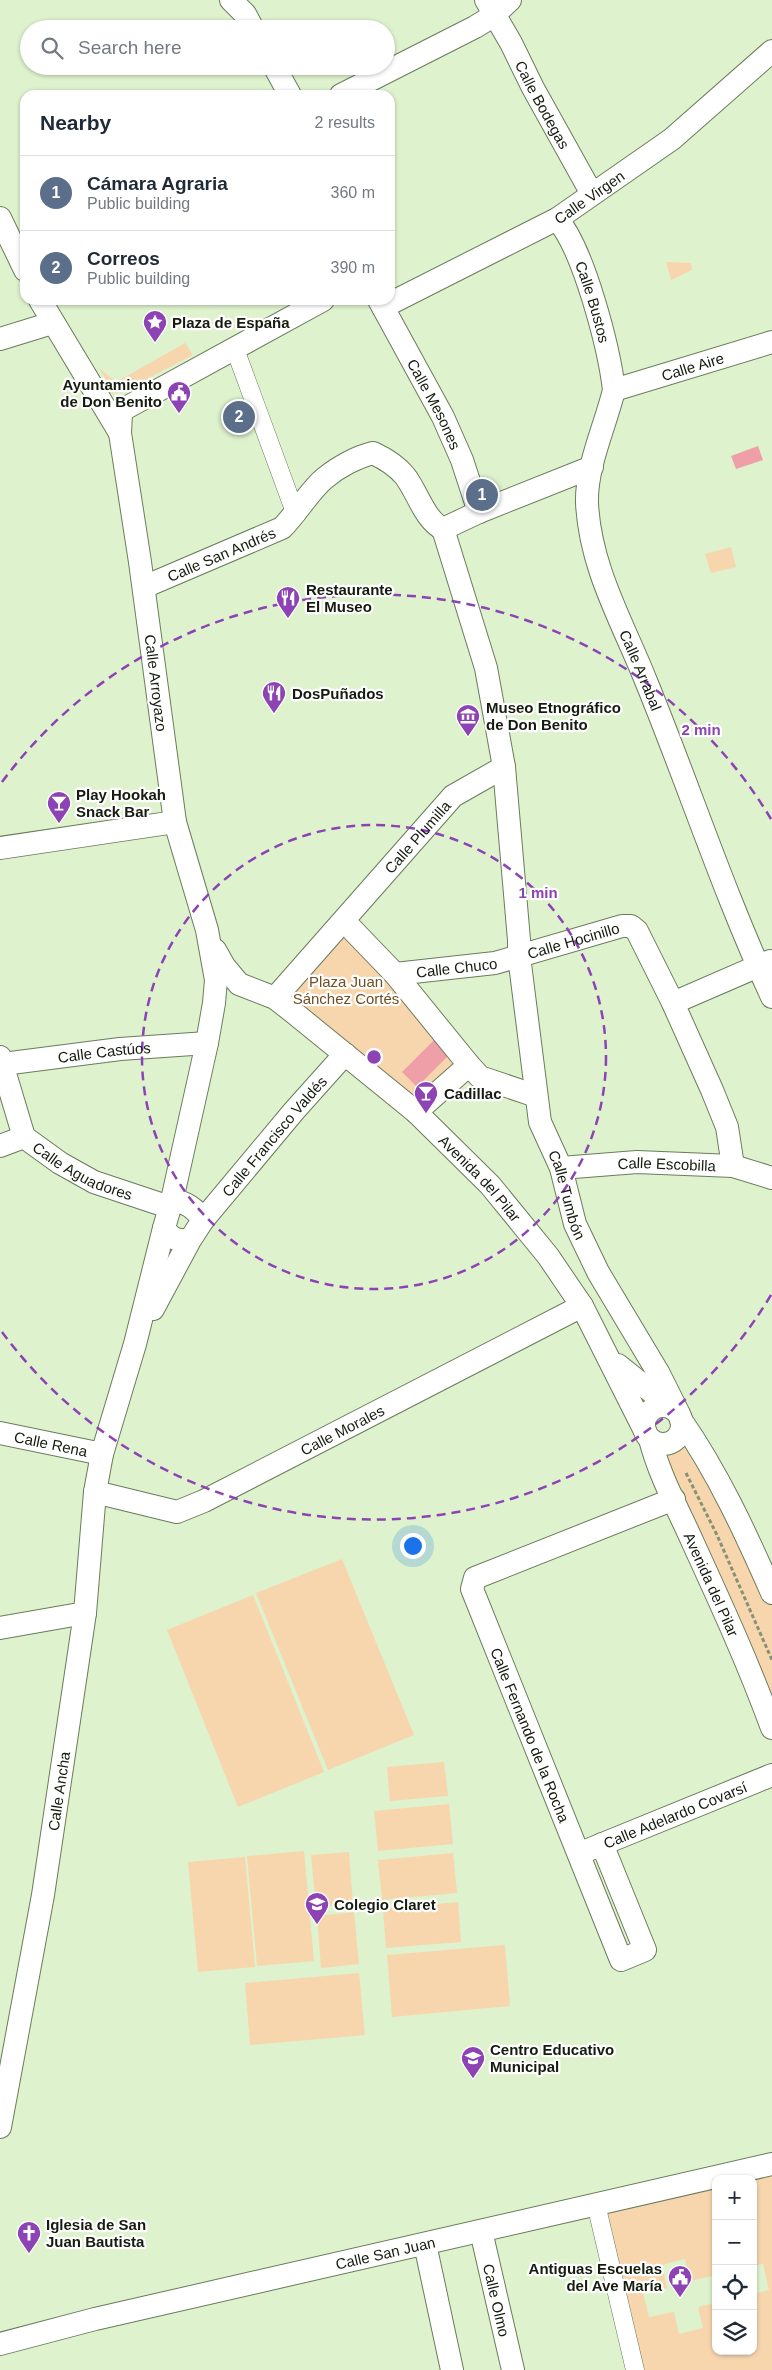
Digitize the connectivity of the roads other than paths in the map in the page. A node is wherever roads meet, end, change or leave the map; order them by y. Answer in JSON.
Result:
{"nodes":[{"id":1,"x":231,"y":0,"type":"edge"},
{"id":2,"x":510,"y":0,"type":"edge"},
{"id":3,"x":489,"y":8,"type":"edge"},
{"id":4,"x":248,"y":20,"type":"edge"},
{"id":5,"x":772,"y":51,"type":"edge"},
{"id":6,"x":395,"y":63,"type":"edge"},
{"id":7,"x":279,"y":75,"type":"edge"},
{"id":8,"x":375,"y":75,"type":"edge"},
{"id":9,"x":287,"y":90,"type":"edge"},
{"id":10,"x":350,"y":90,"type":"edge"},
{"id":11,"x":592,"y":194,"type":"junction"},
{"id":12,"x":0,"y":218,"type":"edge"},
{"id":13,"x":558,"y":219,"type":"junction"},
{"id":14,"x":20,"y":260,"type":"edge"},
{"id":15,"x":395,"y":296,"type":"edge"},
{"id":16,"x":43,"y":305,"type":"edge"},
{"id":17,"x":314,"y":305,"type":"edge"},
{"id":18,"x":382,"y":305,"type":"edge"},
{"id":19,"x":52,"y":322,"type":"junction"},
{"id":20,"x":0,"y":339,"type":"edge"},
{"id":21,"x":772,"y":342,"type":"edge"},
{"id":22,"x":235,"y":350,"type":"junction"},
{"id":23,"x":614,"y":390,"type":"junction"},
{"id":24,"x":113,"y":409,"type":"junction"},
{"id":25,"x":592,"y":468,"type":"junction"},
{"id":26,"x":478,"y":512,"type":"junction"},
{"id":27,"x":296,"y":515,"type":"junction"},
{"id":28,"x":443,"y":530,"type":"junction"},
{"id":29,"x":144,"y":587,"type":"junction"},
{"id":30,"x":504,"y":767,"type":"junction"},
{"id":31,"x":175,"y":822,"type":"junction"},
{"id":32,"x":0,"y":848,"type":"edge"},
{"id":33,"x":344,"y":920,"type":"junction"},
{"id":34,"x":206,"y":930,"type":"junction"},
{"id":35,"x":519,"y":956,"type":"junction"},
{"id":36,"x":765,"y":964,"type":"edge"},
{"id":37,"x":395,"y":974,"type":"junction"},
{"id":38,"x":239,"y":984,"type":"junction"},
{"id":39,"x":772,"y":997,"type":"edge"},
{"id":40,"x":275,"y":998,"type":"junction"},
{"id":41,"x":214,"y":1003,"type":"junction"},
{"id":42,"x":673,"y":1003,"type":"junction"},
{"id":43,"x":207,"y":1044,"type":"junction"},
{"id":44,"x":345,"y":1054,"type":"junction"},
{"id":45,"x":2,"y":1060,"type":"edge"},
{"id":46,"x":468,"y":1065,"type":"junction"},
{"id":47,"x":536,"y":1096,"type":"junction"},
{"id":48,"x":416,"y":1112,"type":"junction"},
{"id":49,"x":24,"y":1137,"type":"junction"},
{"id":50,"x":0,"y":1146,"type":"edge"},
{"id":51,"x":733,"y":1166,"type":"junction"},
{"id":52,"x":561,"y":1168,"type":"junction"},
{"id":53,"x":772,"y":1178,"type":"edge"},
{"id":54,"x":170,"y":1203,"type":"junction"},
{"id":55,"x":203,"y":1220,"type":"junction"},
{"id":56,"x":164,"y":1228,"type":"junction"},
{"id":57,"x":190,"y":1240,"type":"junction"},
{"id":58,"x":582,"y":1306,"type":"junction"},
{"id":59,"x":135,"y":1344,"type":"junction"},
{"id":60,"x":608,"y":1357,"type":"junction"},
{"id":61,"x":676,"y":1413,"type":"junction"},
{"id":62,"x":0,"y":1433,"type":"edge"},
{"id":63,"x":647,"y":1435,"type":"junction"},
{"id":64,"x":102,"y":1454,"type":"junction"},
{"id":65,"x":94,"y":1492,"type":"junction"},
{"id":66,"x":674,"y":1499,"type":"junction"},
{"id":67,"x":772,"y":1593,"type":"edge"},
{"id":68,"x":85,"y":1612,"type":"junction"},
{"id":69,"x":0,"y":1628,"type":"edge"},
{"id":70,"x":772,"y":1728,"type":"edge"},
{"id":71,"x":772,"y":1775,"type":"edge"},
{"id":72,"x":602,"y":1844,"type":"junction"},
{"id":73,"x":578,"y":1854,"type":"junction"},
{"id":74,"x":0,"y":2127,"type":"edge"},
{"id":75,"x":772,"y":2164,"type":"edge"},
{"id":76,"x":596,"y":2204,"type":"junction"},
{"id":77,"x":480,"y":2231,"type":"junction"},
{"id":78,"x":425,"y":2244,"type":"junction"},
{"id":79,"x":0,"y":2344,"type":"edge"},
{"id":80,"x":452,"y":2370,"type":"edge"},
{"id":81,"x":513,"y":2370,"type":"edge"},
{"id":82,"x":636,"y":2370,"type":"edge"}],
"edges":[{"from":1,"to":4,"type":"street"},
{"from":2,"to":3,"type":"street"},
{"from":3,"to":6,"type":"street"},
{"from":3,"to":11,"type":"street","name":"Calle Bodegas"},
{"from":5,"to":11,"type":"street","name":"Calle Virgen"},
{"from":7,"to":9,"type":"street"},
{"from":8,"to":10,"type":"street"},
{"from":11,"to":13,"type":"street","name":"Calle Virgen"},
{"from":12,"to":14,"type":"street"},
{"from":13,"to":15,"type":"street","name":"Calle Virgen"},
{"from":13,"to":23,"type":"street","name":"Calle Bustos"},
{"from":16,"to":19,"type":"street"},
{"from":17,"to":22,"type":"street"},
{"from":18,"to":26,"type":"street","name":"Calle Mesones"},
{"from":19,"to":20,"type":"street"},
{"from":19,"to":24,"type":"street"},
{"from":21,"to":23,"type":"street","name":"Calle Aire"},
{"from":22,"to":24,"type":"street"},
{"from":22,"to":27,"type":"street"},
{"from":23,"to":25,"type":"street","name":"Calle Arrabal"},
{"from":24,"to":29,"type":"street","name":"Calle Arroyazo"},
{"from":25,"to":26,"type":"street"},
{"from":25,"to":36,"type":"street","name":"Calle Arrabal"},
{"from":26,"to":28,"type":"street"},
{"from":27,"to":28,"type":"street","name":"Calle San Andrés"},
{"from":27,"to":29,"type":"street","name":"Calle San Andrés"},
{"from":28,"to":30,"type":"street","name":"Calle Tumbón"},
{"from":29,"to":31,"type":"street","name":"Calle Arroyazo"},
{"from":30,"to":33,"type":"street","name":"Calle Plumilla"},
{"from":30,"to":35,"type":"street","name":"Calle Tumbón"},
{"from":31,"to":32,"type":"street"},
{"from":31,"to":34,"type":"street","name":"Calle Arroyazo"},
{"from":33,"to":37,"type":"street"},
{"from":33,"to":40,"type":"street","name":"Calle Plumilla"},
{"from":34,"to":38,"type":"street","name":"Calle Arroyazo"},
{"from":34,"to":41,"type":"street","name":"Calle Arroyazo"},
{"from":35,"to":37,"type":"street","name":"Calle Chuco"},
{"from":35,"to":42,"type":"street","name":"Calle Hocinillo"},
{"from":35,"to":47,"type":"street","name":"Calle Tumbón"},
{"from":36,"to":39,"type":"street","name":"Calle Arrabal"},
{"from":36,"to":42,"type":"street"},
{"from":37,"to":46,"type":"street"},
{"from":38,"to":40,"type":"street","name":"Avenida del Pilar"},
{"from":38,"to":41,"type":"street"},
{"from":40,"to":44,"type":"street","name":"Avenida del Pilar"},
{"from":41,"to":43,"type":"street"},
{"from":42,"to":51,"type":"street","name":"Calle Hocinillo"},
{"from":43,"to":45,"type":"street","name":"Calle Castúos"},
{"from":43,"to":54,"type":"street"},
{"from":44,"to":48,"type":"street","name":"Avenida del Pilar"},
{"from":44,"to":55,"type":"street","name":"Calle Francisco Valdés"},
{"from":45,"to":49,"type":"street","name":"Calle Aguadores"},
{"from":46,"to":47,"type":"street"},
{"from":46,"to":48,"type":"street"},
{"from":47,"to":52,"type":"street","name":"Calle Tumbón"},
{"from":48,"to":58,"type":"street","name":"Avenida del Pilar"},
{"from":49,"to":50,"type":"street"},
{"from":49,"to":54,"type":"street","name":"Calle Aguadores"},
{"from":51,"to":52,"type":"street","name":"Calle Escobilla"},
{"from":51,"to":53,"type":"street","name":"Calle Escobilla"},
{"from":52,"to":61,"type":"street","name":"Calle Tumbón"},
{"from":54,"to":55,"type":"street"},
{"from":54,"to":56,"type":"street"},
{"from":55,"to":57,"type":"street"},
{"from":56,"to":57,"type":"street"},
{"from":56,"to":59,"type":"street"},
{"from":57,"to":59,"type":"street"},
{"from":58,"to":60,"type":"street","name":"Avenida del Pilar"},
{"from":58,"to":65,"type":"street","name":"Calle Morales"},
{"from":59,"to":64,"type":"street"},
{"from":60,"to":61,"type":"street","name":"Avenida del Pilar"},
{"from":60,"to":63,"type":"street","name":"Avenida del Pilar"},
{"from":61,"to":63,"type":"street"},
{"from":61,"to":63,"type":"street"},
{"from":61,"to":67,"type":"street","name":"Avenida del Pilar"},
{"from":62,"to":64,"type":"street","name":"Calle Rena"},
{"from":63,"to":66,"type":"street","name":"Avenida del Pilar"},
{"from":64,"to":65,"type":"street","name":"Calle Ancha"},
{"from":65,"to":68,"type":"street","name":"Calle Ancha"},
{"from":66,"to":70,"type":"street","name":"Avenida del Pilar"},
{"from":66,"to":73,"type":"street","name":"Calle Fernando de la Rocha"},
{"from":68,"to":69,"type":"street"},
{"from":68,"to":74,"type":"street","name":"Calle Ancha"},
{"from":71,"to":72,"type":"street","name":"Calle Adelardo Covarsí"},
{"from":72,"to":73,"type":"street","name":"Calle Adelardo Covarsí"},
{"from":72,"to":73,"type":"street","name":"Calle Fernando de la Rocha"},
{"from":75,"to":76,"type":"street","name":"Calle San Juan"},
{"from":76,"to":77,"type":"street","name":"Calle San Juan"},
{"from":76,"to":82,"type":"street"},
{"from":77,"to":78,"type":"street","name":"Calle San Juan"},
{"from":77,"to":81,"type":"street","name":"Calle Olmo"},
{"from":78,"to":79,"type":"street","name":"Calle San Juan"},
{"from":78,"to":80,"type":"street"}]}
